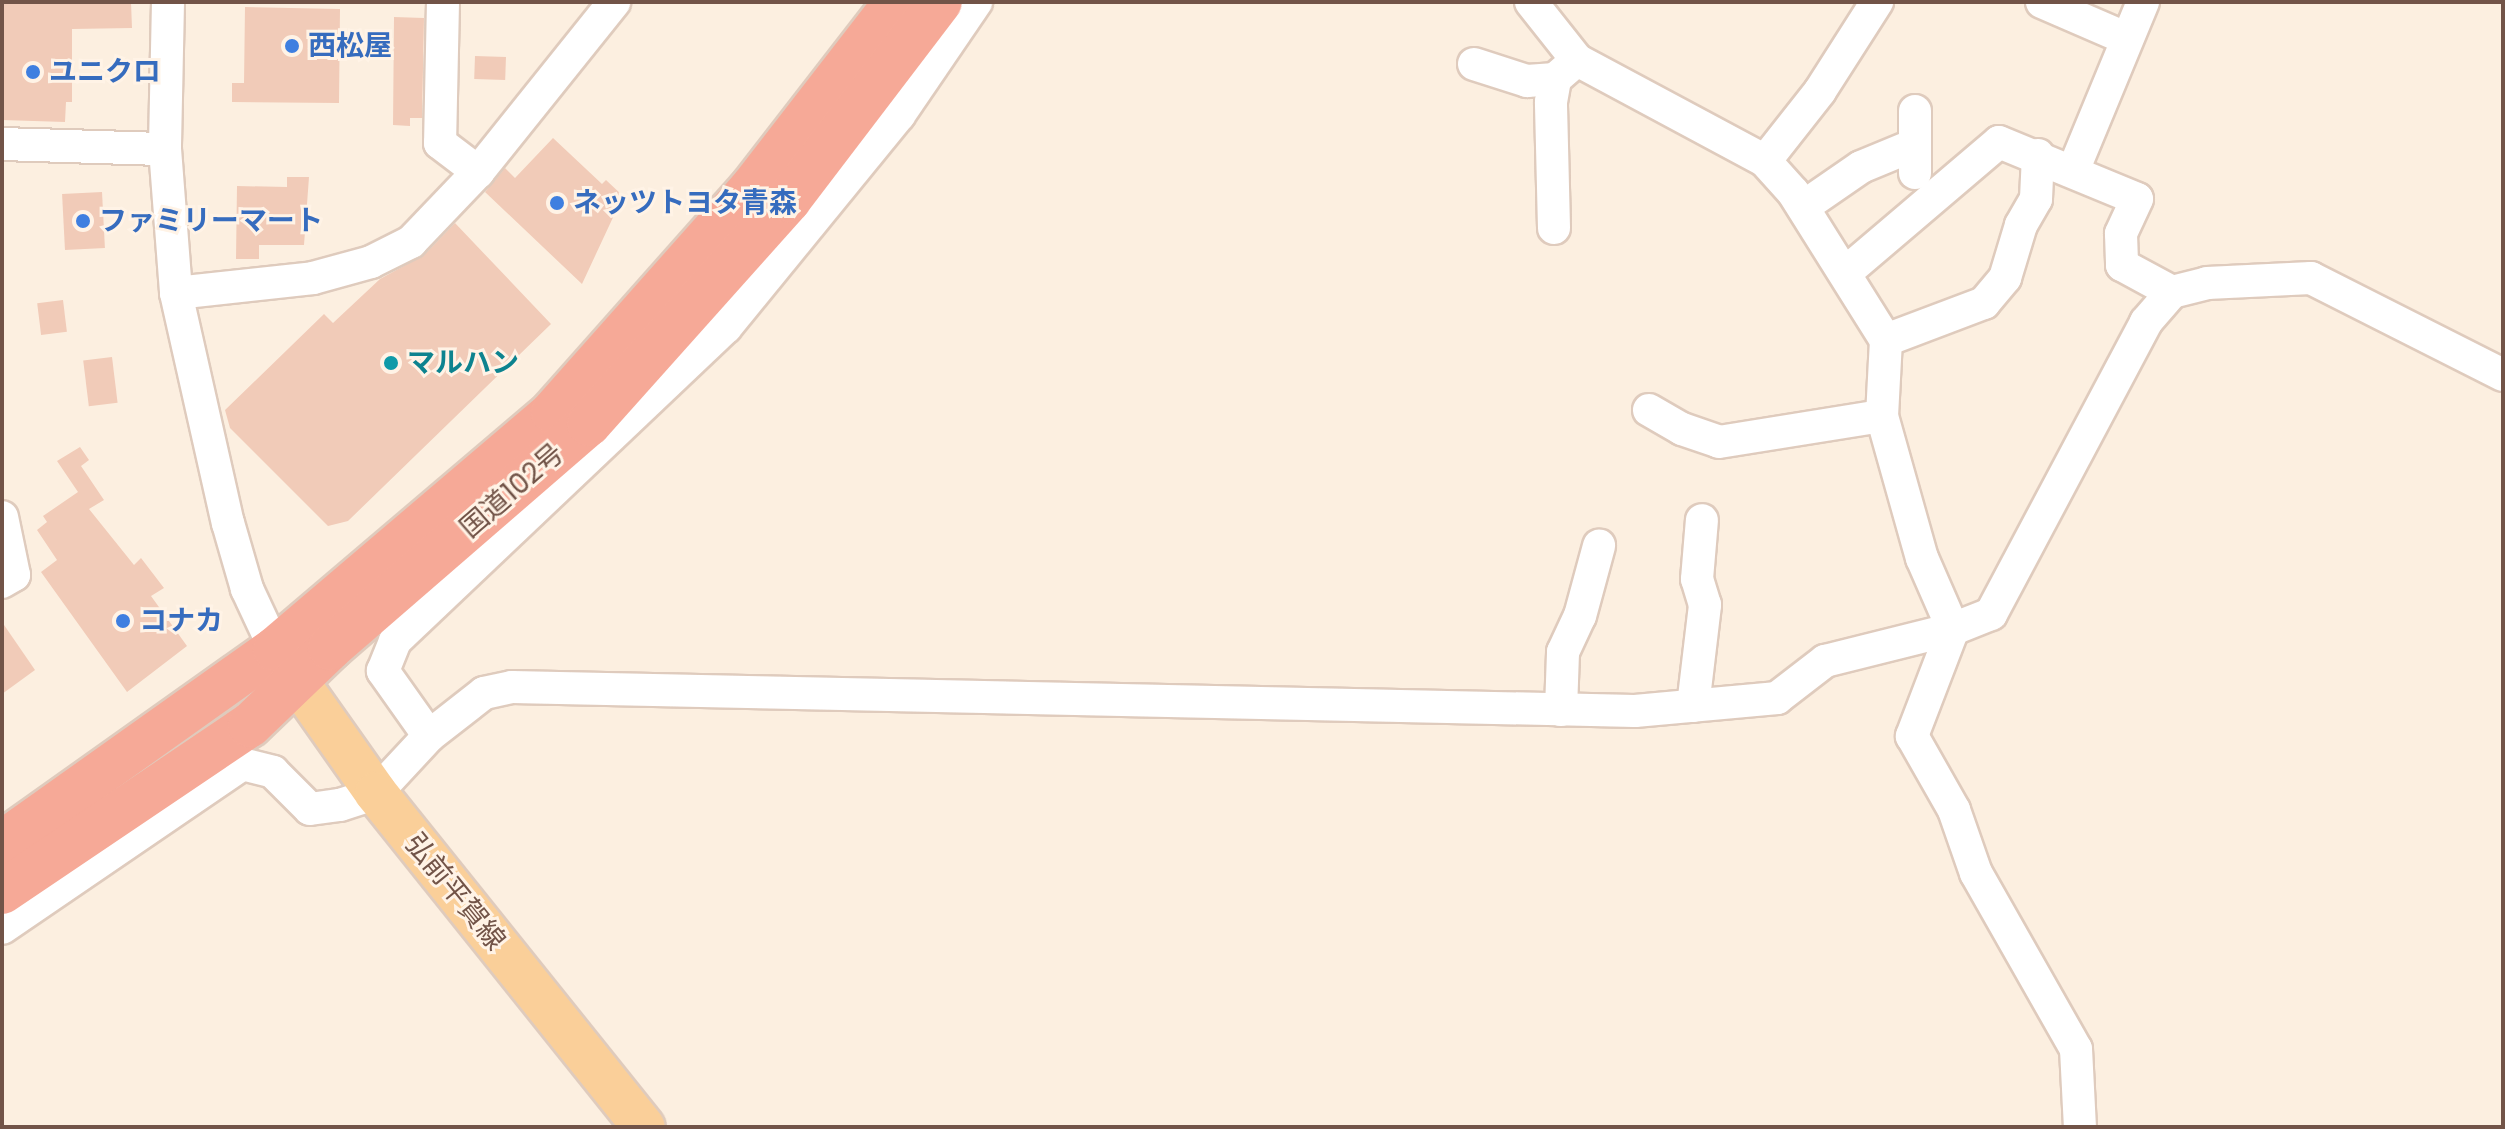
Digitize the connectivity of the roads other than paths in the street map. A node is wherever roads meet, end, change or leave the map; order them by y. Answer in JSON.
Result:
{"nodes":[{"id":1,"x":168,"y":2,"type":"edge"},
{"id":2,"x":443,"y":2,"type":"edge"},
{"id":3,"x":614,"y":2,"type":"edge"},
{"id":4,"x":896,"y":2,"type":"edge"},
{"id":5,"x":940,"y":2,"type":"edge"},
{"id":6,"x":976,"y":2,"type":"edge"},
{"id":7,"x":1531,"y":2,"type":"edge"},
{"id":8,"x":1877,"y":2,"type":"edge"},
{"id":9,"x":2042,"y":2,"type":"edge"},
{"id":10,"x":2143,"y":2,"type":"edge"},
{"id":11,"x":2125,"y":38,"type":"junction"},
{"id":12,"x":1474,"y":64,"type":"dead end"},
{"id":13,"x":1566,"y":70,"type":"junction"},
{"id":14,"x":1915,"y":111,"type":"dead end"},
{"id":15,"x":2,"y":144,"type":"edge"},
{"id":16,"x":165,"y":149,"type":"junction"},
{"id":17,"x":2038,"y":155,"type":"junction"},
{"id":18,"x":1765,"y":161,"type":"junction"},
{"id":19,"x":2073,"y":171,"type":"junction"},
{"id":20,"x":478,"y":172,"type":"junction"},
{"id":21,"x":1803,"y":207,"type":"junction"},
{"id":22,"x":1554,"y":228,"type":"dead end"},
{"id":23,"x":1845,"y":273,"type":"junction"},
{"id":24,"x":2172,"y":292,"type":"junction"},
{"id":25,"x":176,"y":293,"type":"junction"},
{"id":26,"x":1886,"y":340,"type":"junction"},
{"id":27,"x":2503,"y":375,"type":"edge"},
{"id":28,"x":1649,"y":410,"type":"dead end"},
{"id":29,"x":1882,"y":416,"type":"junction"},
{"id":30,"x":2,"y":517,"type":"edge"},
{"id":31,"x":1702,"y":520,"type":"dead end"},
{"id":32,"x":1599,"y":546,"type":"dead end"},
{"id":33,"x":2,"y":582,"type":"edge"},
{"id":34,"x":1953,"y":629,"type":"junction"},
{"id":35,"x":284,"y":665,"type":"junction"},
{"id":36,"x":1693,"y":706,"type":"junction"},
{"id":37,"x":1561,"y":710,"type":"junction"},
{"id":38,"x":429,"y":736,"type":"junction"},
{"id":39,"x":376,"y":793,"type":"junction"},
{"id":40,"x":2,"y":843,"type":"edge"},
{"id":41,"x":2,"y":892,"type":"edge"},
{"id":42,"x":2,"y":928,"type":"edge"},
{"id":43,"x":644,"y":1127,"type":"edge"},
{"id":44,"x":2080,"y":1127,"type":"edge"}],
"edges":[{"from":1,"to":16,"type":"street"},
{"from":2,"to":20,"type":"street"},
{"from":3,"to":20,"type":"street"},
{"from":4,"to":35,"type":"highway","name":"国道102号"},
{"from":5,"to":35,"type":"highway","name":"国道102号"},
{"from":6,"to":38,"type":"street"},
{"from":7,"to":13,"type":"street"},
{"from":8,"to":18,"type":"street"},
{"from":9,"to":11,"type":"street"},
{"from":10,"to":11,"type":"street"},
{"from":11,"to":19,"type":"street"},
{"from":12,"to":13,"type":"street"},
{"from":13,"to":18,"type":"street"},
{"from":13,"to":22,"type":"street"},
{"from":14,"to":21,"type":"street"},
{"from":15,"to":16,"type":"street"},
{"from":16,"to":25,"type":"street"},
{"from":17,"to":19,"type":"street"},
{"from":17,"to":23,"type":"street"},
{"from":17,"to":26,"type":"street"},
{"from":18,"to":21,"type":"street"},
{"from":19,"to":24,"type":"street"},
{"from":20,"to":25,"type":"street"},
{"from":21,"to":23,"type":"street"},
{"from":23,"to":26,"type":"street"},
{"from":24,"to":27,"type":"street"},
{"from":24,"to":34,"type":"street"},
{"from":25,"to":35,"type":"street"},
{"from":26,"to":29,"type":"street"},
{"from":28,"to":29,"type":"street"},
{"from":29,"to":34,"type":"street"},
{"from":30,"to":33,"type":"street"},
{"from":31,"to":36,"type":"street"},
{"from":32,"to":37,"type":"street"},
{"from":34,"to":36,"type":"street"},
{"from":34,"to":44,"type":"street"},
{"from":35,"to":39,"type":"main road","name":"弘前平賀線"},
{"from":35,"to":40,"type":"highway","name":"国道102号"},
{"from":35,"to":41,"type":"highway","name":"国道102号"},
{"from":36,"to":37,"type":"street"},
{"from":37,"to":38,"type":"street"},
{"from":38,"to":39,"type":"street"},
{"from":39,"to":42,"type":"street"},
{"from":39,"to":43,"type":"main road","name":"弘前平賀線"}]}
